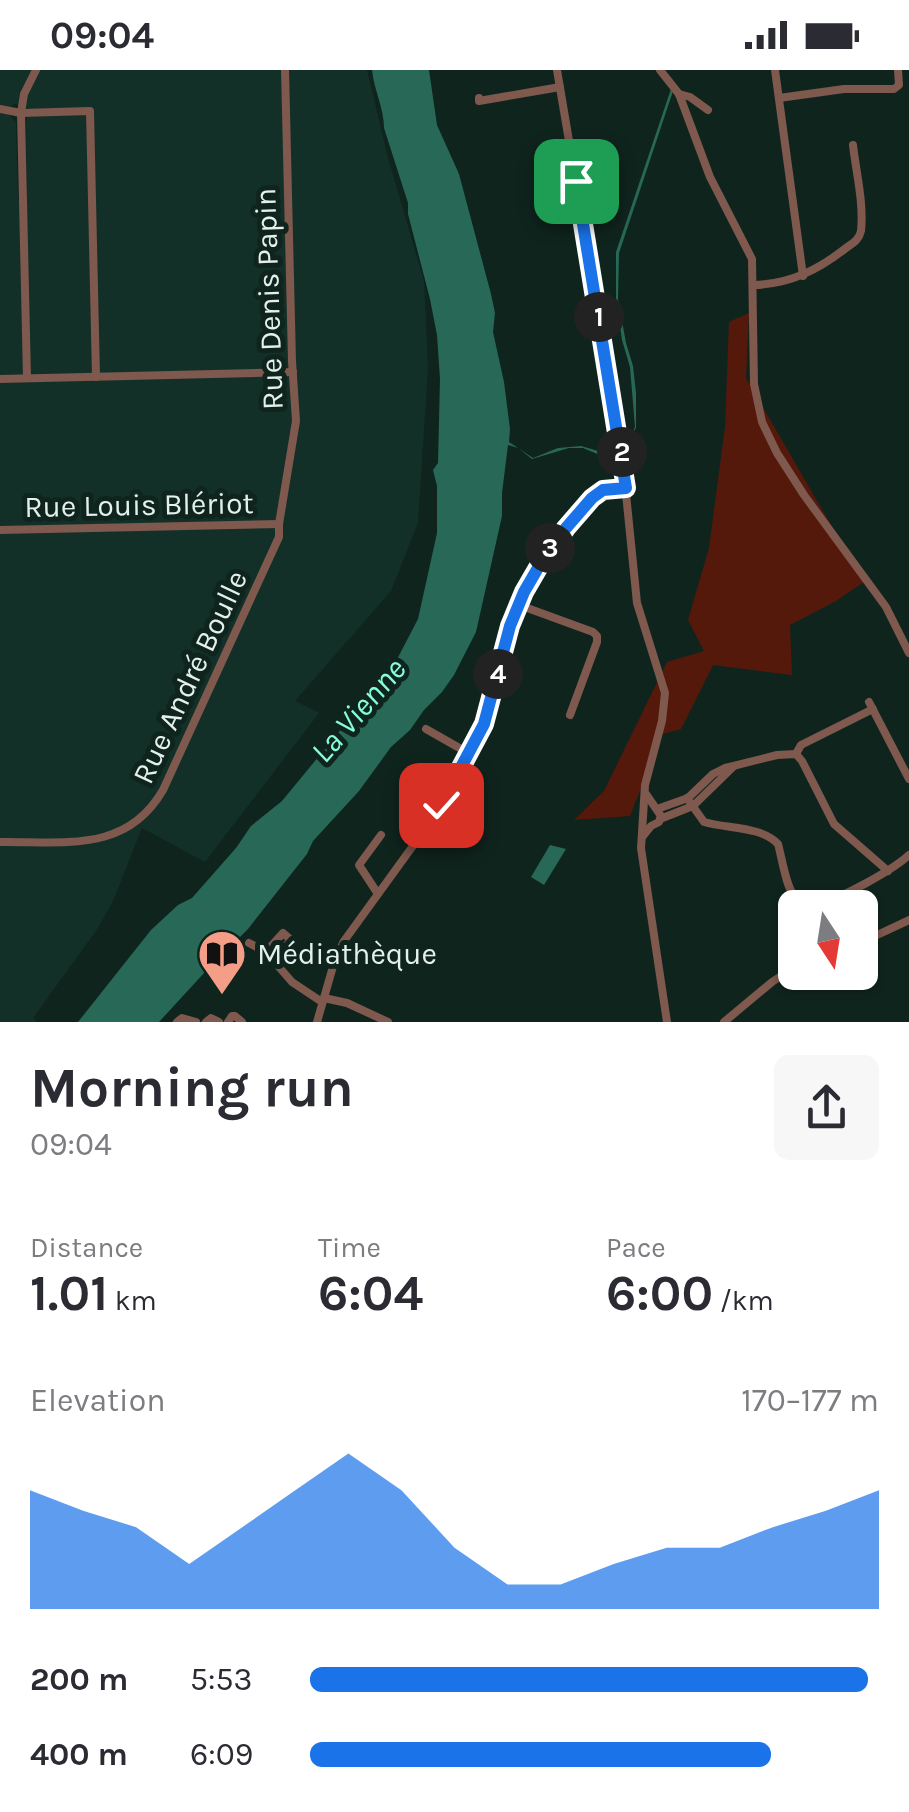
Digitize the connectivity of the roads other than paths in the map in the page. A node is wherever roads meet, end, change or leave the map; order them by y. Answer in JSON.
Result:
{"nodes":[{"id":1,"x":36,"y":70,"type":"edge"},
{"id":2,"x":285,"y":70,"type":"edge"},
{"id":3,"x":558,"y":70,"type":"edge"},
{"id":4,"x":660,"y":70,"type":"edge"},
{"id":5,"x":775,"y":70,"type":"edge"},
{"id":6,"x":898,"y":70,"type":"edge"},
{"id":7,"x":560,"y":86,"type":"junction"},
{"id":8,"x":679,"y":94,"type":"junction"},
{"id":9,"x":479,"y":98,"type":"dead end"},
{"id":10,"x":779,"y":98,"type":"junction"},
{"id":11,"x":0,"y":109,"type":"edge"},
{"id":12,"x":708,"y":110,"type":"dead end"},
{"id":13,"x":21,"y":113,"type":"junction"},
{"id":14,"x":853,"y":145,"type":"dead end"},
{"id":15,"x":803,"y":276,"type":"junction"},
{"id":16,"x":754,"y":285,"type":"junction"},
{"id":17,"x":293,"y":372,"type":"junction"},
{"id":18,"x":96,"y":377,"type":"junction"},
{"id":19,"x":27,"y":378,"type":"junction"},
{"id":20,"x":0,"y":379,"type":"edge"},
{"id":21,"x":626,"y":488,"type":"junction"},
{"id":22,"x":279,"y":524,"type":"junction"},
{"id":23,"x":0,"y":530,"type":"edge"},
{"id":24,"x":519,"y":605,"type":"junction"},
{"id":25,"x":909,"y":653,"type":"edge"},
{"id":26,"x":570,"y":715,"type":"dead end"},
{"id":27,"x":426,"y":729,"type":"dead end"},
{"id":28,"x":470,"y":754,"type":"junction"},
{"id":29,"x":796,"y":754,"type":"junction"},
{"id":30,"x":909,"y":779,"type":"edge"},
{"id":31,"x":413,"y":788,"type":"dead end"},
{"id":32,"x":690,"y":802,"type":"junction"},
{"id":33,"x":441,"y":805,"type":"junction"},
{"id":34,"x":651,"y":809,"type":"junction"},
{"id":35,"x":660,"y":819,"type":"junction"},
{"id":36,"x":647,"y":824,"type":"junction"},
{"id":37,"x":381,"y":834,"type":"dead end"},
{"id":38,"x":0,"y":842,"type":"edge"},
{"id":39,"x":909,"y":855,"type":"edge"},
{"id":40,"x":888,"y":871,"type":"junction"},
{"id":41,"x":378,"y":894,"type":"junction"},
{"id":42,"x":909,"y":920,"type":"edge"},
{"id":43,"x":878,"y":935,"type":"edge"},
{"id":44,"x":249,"y":943,"type":"dead end"},
{"id":45,"x":266,"y":952,"type":"junction"},
{"id":46,"x":274,"y":960,"type":"junction"},
{"id":47,"x":778,"y":978,"type":"edge"},
{"id":48,"x":323,"y":1000,"type":"junction"},
{"id":49,"x":230,"y":1019,"type":"edge"},
{"id":50,"x":177,"y":1022,"type":"edge"},
{"id":51,"x":196,"y":1022,"type":"edge"},
{"id":52,"x":206,"y":1022,"type":"edge"},
{"id":53,"x":220,"y":1022,"type":"edge"},
{"id":54,"x":242,"y":1022,"type":"edge"},
{"id":55,"x":317,"y":1022,"type":"edge"},
{"id":56,"x":388,"y":1022,"type":"edge"},
{"id":57,"x":667,"y":1022,"type":"edge"},
{"id":58,"x":724,"y":1022,"type":"edge"}],
"edges":[{"from":1,"to":13,"type":"street"},
{"from":2,"to":17,"type":"street","name":"Rue Denis Papin"},
{"from":3,"to":7,"type":"street"},
{"from":4,"to":8,"type":"street"},
{"from":5,"to":10,"type":"street"},
{"from":6,"to":10,"type":"street"},
{"from":7,"to":9,"type":"street"},
{"from":7,"to":21,"type":"street"},
{"from":8,"to":12,"type":"street"},
{"from":8,"to":16,"type":"street"},
{"from":10,"to":15,"type":"street"},
{"from":11,"to":13,"type":"street"},
{"from":13,"to":18,"type":"street"},
{"from":13,"to":19,"type":"street"},
{"from":14,"to":15,"type":"street"},
{"from":15,"to":16,"type":"street"},
{"from":16,"to":25,"type":"street"},
{"from":17,"to":18,"type":"street"},
{"from":17,"to":22,"type":"street","name":"Rue Denis Papin"},
{"from":18,"to":19,"type":"street"},
{"from":19,"to":20,"type":"street"},
{"from":21,"to":24,"type":"street"},
{"from":21,"to":34,"type":"street"},
{"from":22,"to":23,"type":"street","name":"Rue Louis Blériot"},
{"from":22,"to":38,"type":"street","name":"Rue André Boulle"},
{"from":24,"to":26,"type":"street"},
{"from":24,"to":28,"type":"street"},
{"from":27,"to":28,"type":"street"},
{"from":28,"to":33,"type":"street"},
{"from":29,"to":30,"type":"street"},
{"from":29,"to":32,"type":"street"},
{"from":29,"to":40,"type":"street"},
{"from":31,"to":33,"type":"street"},
{"from":32,"to":34,"type":"street"},
{"from":32,"to":35,"type":"street"},
{"from":32,"to":40,"type":"street"},
{"from":33,"to":41,"type":"street"},
{"from":34,"to":35,"type":"street"},
{"from":34,"to":36,"type":"street"},
{"from":35,"to":36,"type":"street"},
{"from":36,"to":57,"type":"street"},
{"from":37,"to":41,"type":"street"},
{"from":39,"to":40,"type":"street"},
{"from":41,"to":48,"type":"street"},
{"from":42,"to":43,"type":"street"},
{"from":44,"to":45,"type":"street"},
{"from":45,"to":46,"type":"street"},
{"from":45,"to":46,"type":"street"},
{"from":46,"to":48,"type":"street"},
{"from":47,"to":58,"type":"street"},
{"from":48,"to":55,"type":"street"},
{"from":48,"to":56,"type":"street"},
{"from":49,"to":54,"type":"street"},
{"from":50,"to":51,"type":"street"},
{"from":52,"to":53,"type":"street"}]}
